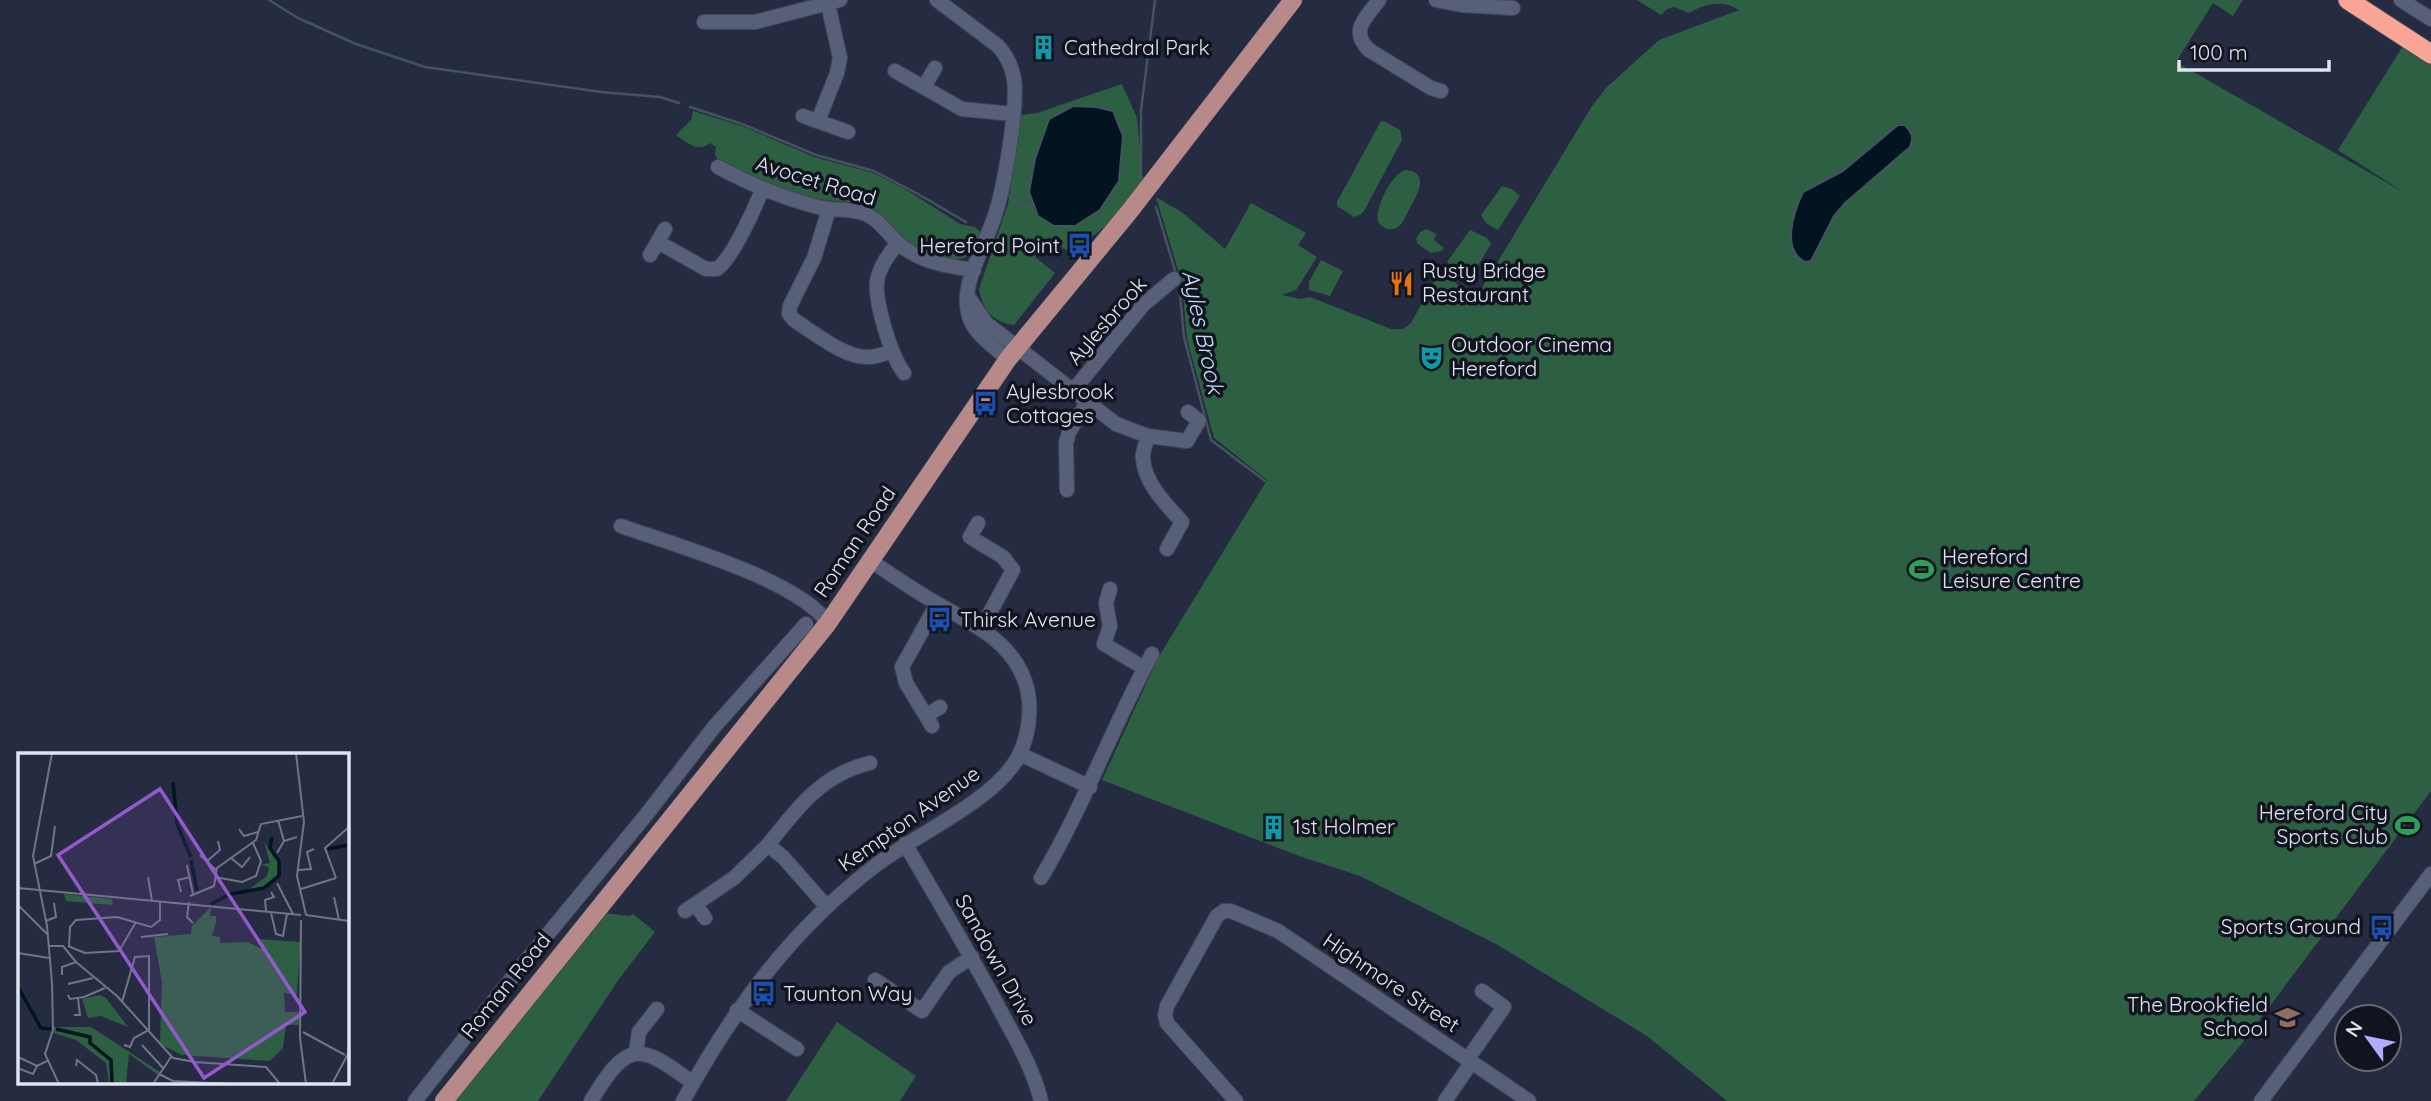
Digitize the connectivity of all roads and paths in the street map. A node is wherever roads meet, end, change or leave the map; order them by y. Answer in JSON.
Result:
{"nodes":[{"id":1,"x":937,"y":0,"type":"edge"},
{"id":2,"x":1293,"y":0,"type":"edge"},
{"id":3,"x":1379,"y":0,"type":"edge"},
{"id":4,"x":1436,"y":0,"type":"edge"},
{"id":5,"x":2348,"y":0,"type":"edge"},
{"id":6,"x":2401,"y":0,"type":"edge"},
{"id":7,"x":834,"y":2,"type":"edge"},
{"id":8,"x":954,"y":5,"type":"edge"},
{"id":9,"x":1503,"y":5,"type":"edge"},
{"id":10,"x":790,"y":6,"type":"edge"},
{"id":11,"x":2431,"y":19,"type":"edge"},
{"id":12,"x":704,"y":23,"type":"dead end"},
{"id":13,"x":2431,"y":54,"type":"edge"},
{"id":14,"x":935,"y":68,"type":"dead end"},
{"id":15,"x":895,"y":71,"type":"dead end"},
{"id":16,"x":924,"y":87,"type":"junction"},
{"id":17,"x":1441,"y":91,"type":"dead end"},
{"id":18,"x":1013,"y":114,"type":"junction"},
{"id":19,"x":803,"y":116,"type":"dead end"},
{"id":20,"x":818,"y":121,"type":"junction"},
{"id":21,"x":848,"y":132,"type":"dead end"},
{"id":22,"x":718,"y":167,"type":"dead end"},
{"id":23,"x":762,"y":190,"type":"junction"},
{"id":24,"x":829,"y":209,"type":"junction"},
{"id":25,"x":658,"y":242,"type":"dead end"},
{"id":26,"x":898,"y":243,"type":"junction"},
{"id":27,"x":974,"y":270,"type":"junction"},
{"id":28,"x":1174,"y":279,"type":"dead end"},
{"id":29,"x":891,"y":351,"type":"junction"},
{"id":30,"x":1013,"y":353,"type":"junction"},
{"id":31,"x":904,"y":373,"type":"dead end"},
{"id":32,"x":1072,"y":392,"type":"junction"},
{"id":33,"x":1087,"y":403,"type":"junction"},
{"id":34,"x":1188,"y":412,"type":"dead end"},
{"id":35,"x":1148,"y":436,"type":"junction"},
{"id":36,"x":1067,"y":490,"type":"dead end"},
{"id":37,"x":978,"y":523,"type":"dead end"},
{"id":38,"x":621,"y":526,"type":"dead end"},
{"id":39,"x":1167,"y":549,"type":"dead end"},
{"id":40,"x":871,"y":561,"type":"junction"},
{"id":41,"x":1110,"y":589,"type":"dead end"},
{"id":42,"x":937,"y":604,"type":"junction"},
{"id":43,"x":828,"y":623,"type":"junction"},
{"id":44,"x":806,"y":624,"type":"dead end"},
{"id":45,"x":981,"y":629,"type":"junction"},
{"id":46,"x":1152,"y":654,"type":"dead end"},
{"id":47,"x":1144,"y":668,"type":"junction"},
{"id":48,"x":940,"y":706,"type":"dead end"},
{"id":49,"x":701,"y":744,"type":"junction"},
{"id":50,"x":1020,"y":754,"type":"junction"},
{"id":51,"x":720,"y":759,"type":"junction"},
{"id":52,"x":870,"y":763,"type":"dead end"},
{"id":53,"x":1090,"y":787,"type":"junction"},
{"id":54,"x":905,"y":844,"type":"junction"},
{"id":55,"x":768,"y":845,"type":"junction"},
{"id":56,"x":2431,"y":874,"type":"edge"},
{"id":57,"x":1040,"y":877,"type":"dead end"},
{"id":58,"x":827,"y":907,"type":"junction"},
{"id":59,"x":705,"y":918,"type":"dead end"},
{"id":60,"x":972,"y":957,"type":"junction"},
{"id":61,"x":875,"y":980,"type":"dead end"},
{"id":62,"x":1482,"y":991,"type":"dead end"},
{"id":63,"x":657,"y":1009,"type":"dead end"},
{"id":64,"x":737,"y":1010,"type":"junction"},
{"id":65,"x":797,"y":1049,"type":"dead end"},
{"id":66,"x":636,"y":1052,"type":"junction"},
{"id":67,"x":1469,"y":1061,"type":"junction"},
{"id":68,"x":693,"y":1083,"type":"junction"},
{"id":69,"x":2265,"y":1097,"type":"edge"},
{"id":70,"x":415,"y":1101,"type":"edge"},
{"id":71,"x":444,"y":1101,"type":"edge"},
{"id":72,"x":590,"y":1101,"type":"edge"},
{"id":73,"x":683,"y":1101,"type":"edge"},
{"id":74,"x":1041,"y":1101,"type":"edge"},
{"id":75,"x":1236,"y":1101,"type":"edge"},
{"id":76,"x":1445,"y":1101,"type":"edge"},
{"id":77,"x":1529,"y":1101,"type":"edge"}],
"edges":[{"from":1,"to":8,"type":"street"},
{"from":2,"to":30,"type":"main road","name":"Roman Road"},
{"from":3,"to":17,"type":"street"},
{"from":4,"to":9,"type":"street"},
{"from":5,"to":13,"type":"highway"},
{"from":6,"to":11,"type":"street"},
{"from":7,"to":10,"type":"street"},
{"from":7,"to":20,"type":"street"},
{"from":8,"to":18,"type":"street"},
{"from":10,"to":12,"type":"street"},
{"from":14,"to":16,"type":"street"},
{"from":15,"to":16,"type":"street"},
{"from":16,"to":18,"type":"street"},
{"from":18,"to":27,"type":"street"},
{"from":19,"to":20,"type":"street"},
{"from":20,"to":21,"type":"street"},
{"from":22,"to":23,"type":"street","name":"Avocet Road"},
{"from":23,"to":24,"type":"street","name":"Avocet Road"},
{"from":23,"to":25,"type":"street"},
{"from":24,"to":26,"type":"street","name":"Avocet Road"},
{"from":24,"to":29,"type":"street"},
{"from":26,"to":27,"type":"street","name":"Avocet Road"},
{"from":26,"to":29,"type":"street"},
{"from":27,"to":30,"type":"street","name":"Aylesbrook"},
{"from":28,"to":32,"type":"street","name":"Aylesbrook"},
{"from":29,"to":31,"type":"street"},
{"from":30,"to":32,"type":"street","name":"Aylesbrook"},
{"from":30,"to":40,"type":"main road","name":"Roman Road"},
{"from":32,"to":33,"type":"street","name":"Aylesbrook"},
{"from":33,"to":35,"type":"street","name":"Aylesbrook"},
{"from":33,"to":36,"type":"street"},
{"from":34,"to":35,"type":"street","name":"Aylesbrook"},
{"from":35,"to":39,"type":"street"},
{"from":37,"to":45,"type":"street"},
{"from":38,"to":43,"type":"street"},
{"from":40,"to":42,"type":"street","name":"Kempton Avenue"},
{"from":40,"to":43,"type":"main road","name":"Roman Road"},
{"from":41,"to":47,"type":"street"},
{"from":42,"to":45,"type":"street","name":"Kempton Avenue"},
{"from":42,"to":48,"type":"street"},
{"from":43,"to":51,"type":"main road","name":"Roman Road"},
{"from":44,"to":49,"type":"street","name":"Roman Road"},
{"from":45,"to":50,"type":"street","name":"Kempton Avenue"},
{"from":46,"to":47,"type":"street"},
{"from":47,"to":53,"type":"street"},
{"from":49,"to":51,"type":"street"},
{"from":49,"to":70,"type":"street","name":"Roman Road"},
{"from":50,"to":53,"type":"street"},
{"from":50,"to":54,"type":"street","name":"Kempton Avenue"},
{"from":51,"to":71,"type":"main road","name":"Roman Road"},
{"from":52,"to":55,"type":"street"},
{"from":53,"to":57,"type":"street"},
{"from":54,"to":58,"type":"street","name":"Kempton Avenue"},
{"from":54,"to":60,"type":"street","name":"Sandown Drive"},
{"from":55,"to":58,"type":"street"},
{"from":55,"to":59,"type":"street"},
{"from":56,"to":69,"type":"street"},
{"from":58,"to":64,"type":"street","name":"Kempton Avenue"},
{"from":60,"to":61,"type":"street"},
{"from":60,"to":74,"type":"street","name":"Sandown Drive"},
{"from":62,"to":67,"type":"street"},
{"from":63,"to":66,"type":"street"},
{"from":64,"to":65,"type":"street"},
{"from":64,"to":68,"type":"street","name":"Kempton Avenue"},
{"from":66,"to":68,"type":"street"},
{"from":66,"to":72,"type":"street"},
{"from":67,"to":75,"type":"street","name":"Highmore Street"},
{"from":67,"to":76,"type":"street"},
{"from":67,"to":77,"type":"street","name":"Highmore Street"},
{"from":68,"to":73,"type":"street","name":"Kempton Avenue"}]}
